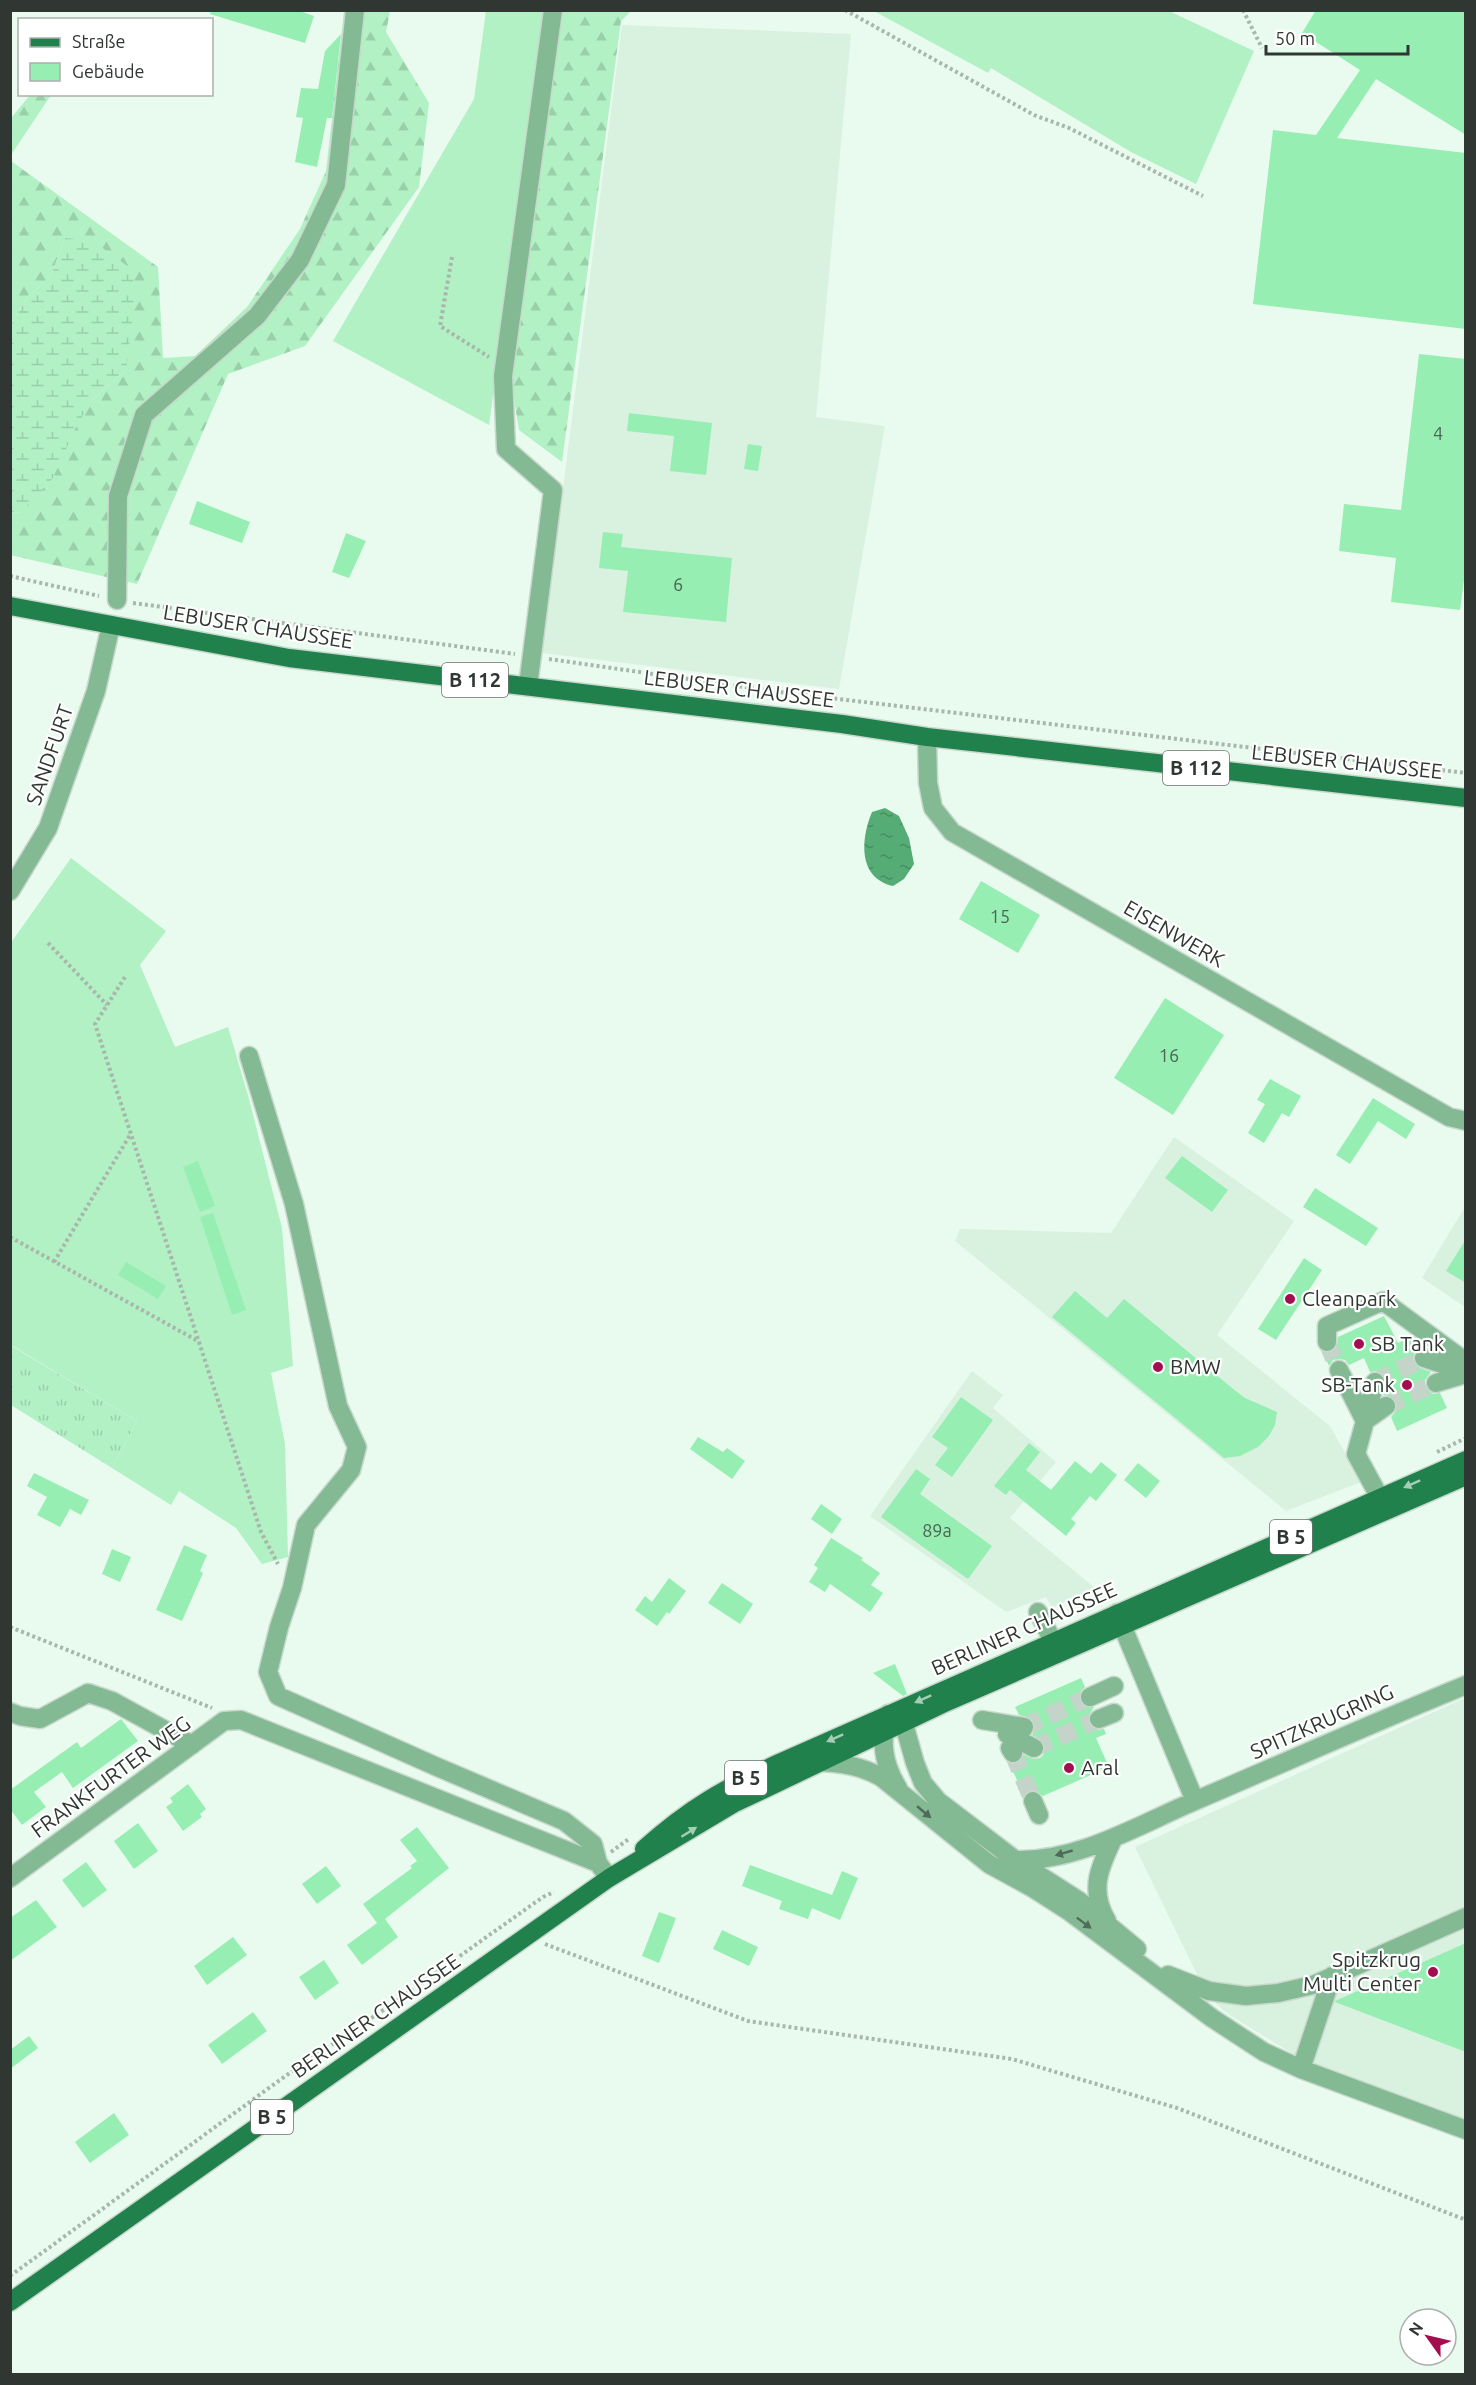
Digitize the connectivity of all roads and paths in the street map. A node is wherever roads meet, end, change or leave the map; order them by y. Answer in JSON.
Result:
{"nodes":[{"id":1,"x":355,"y":10,"type":"edge"},
{"id":2,"x":553,"y":10,"type":"edge"},
{"id":3,"x":845,"y":10,"type":"edge"},
{"id":4,"x":1243,"y":10,"type":"edge"},
{"id":5,"x":1262,"y":48,"type":"dead end"},
{"id":6,"x":1203,"y":196,"type":"dead end"},
{"id":7,"x":452,"y":257,"type":"dead end"},
{"id":8,"x":504,"y":367,"type":"junction"},
{"id":9,"x":10,"y":576,"type":"edge"},
{"id":10,"x":117,"y":600,"type":"junction"},
{"id":11,"x":10,"y":606,"type":"edge"},
{"id":12,"x":111,"y":626,"type":"junction"},
{"id":13,"x":531,"y":657,"type":"junction"},
{"id":14,"x":528,"y":686,"type":"junction"},
{"id":15,"x":927,"y":737,"type":"junction"},
{"id":16,"x":1466,"y":772,"type":"edge"},
{"id":17,"x":1466,"y":798,"type":"edge"},
{"id":18,"x":10,"y":891,"type":"edge"},
{"id":19,"x":48,"y":943,"type":"dead end"},
{"id":20,"x":125,"y":977,"type":"dead end"},
{"id":21,"x":107,"y":1005,"type":"junction"},
{"id":22,"x":249,"y":1056,"type":"dead end"},
{"id":23,"x":1466,"y":1121,"type":"edge"},
{"id":24,"x":131,"y":1135,"type":"junction"},
{"id":25,"x":10,"y":1237,"type":"edge"},
{"id":26,"x":54,"y":1262,"type":"junction"},
{"id":27,"x":198,"y":1341,"type":"junction"},
{"id":28,"x":1327,"y":1342,"type":"dead end"},
{"id":29,"x":1425,"y":1358,"type":"dead end"},
{"id":30,"x":1466,"y":1362,"type":"edge"},
{"id":31,"x":1339,"y":1370,"type":"tunnel mouth"},
{"id":32,"x":1466,"y":1373,"type":"edge"},
{"id":33,"x":1375,"y":1382,"type":"dead end"},
{"id":34,"x":1436,"y":1383,"type":"tunnel mouth"},
{"id":35,"x":1386,"y":1406,"type":"tunnel mouth"},
{"id":36,"x":1365,"y":1421,"type":"junction"},
{"id":37,"x":1466,"y":1460,"type":"edge"},
{"id":38,"x":1466,"y":1476,"type":"edge"},
{"id":39,"x":1380,"y":1498,"type":"junction"},
{"id":40,"x":292,"y":1588,"type":"junction"},
{"id":41,"x":1038,"y":1612,"type":"dead end"},
{"id":42,"x":1120,"y":1619,"type":"junction"},
{"id":43,"x":10,"y":1627,"type":"edge"},
{"id":44,"x":1056,"y":1647,"type":"junction"},
{"id":45,"x":1466,"y":1684,"type":"edge"},
{"id":46,"x":1114,"y":1686,"type":"dead end"},
{"id":47,"x":1090,"y":1697,"type":"tunnel mouth"},
{"id":48,"x":10,"y":1712,"type":"edge"},
{"id":49,"x":888,"y":1714,"type":"junction"},
{"id":50,"x":241,"y":1720,"type":"junction"},
{"id":51,"x":904,"y":1724,"type":"junction"},
{"id":52,"x":883,"y":1733,"type":"junction"},
{"id":53,"x":1018,"y":1740,"type":"dead end"},
{"id":54,"x":192,"y":1745,"type":"junction"},
{"id":55,"x":1034,"y":1748,"type":"tunnel mouth"},
{"id":56,"x":818,"y":1762,"type":"junction"},
{"id":57,"x":901,"y":1792,"type":"junction"},
{"id":58,"x":1196,"y":1801,"type":"junction"},
{"id":59,"x":1113,"y":1839,"type":"junction"},
{"id":60,"x":1014,"y":1860,"type":"junction"},
{"id":61,"x":609,"y":1871,"type":"junction"},
{"id":62,"x":10,"y":1878,"type":"edge"},
{"id":63,"x":1466,"y":1917,"type":"edge"},
{"id":64,"x":1110,"y":1925,"type":"junction"},
{"id":65,"x":540,"y":1942,"type":"dead end"},
{"id":66,"x":1126,"y":1954,"type":"junction"},
{"id":67,"x":1160,"y":1971,"type":"junction"},
{"id":68,"x":1332,"y":1976,"type":"junction"},
{"id":69,"x":1212,"y":2018,"type":"junction"},
{"id":70,"x":1301,"y":2069,"type":"junction"},
{"id":71,"x":1466,"y":2130,"type":"edge"},
{"id":72,"x":1466,"y":2220,"type":"edge"},
{"id":73,"x":10,"y":2302,"type":"edge"}],
"edges":[{"from":1,"to":10,"type":"street"},
{"from":2,"to":8,"type":"street"},
{"from":3,"to":6,"type":"path"},
{"from":4,"to":5,"type":"path"},
{"from":7,"to":8,"type":"path"},
{"from":8,"to":13,"type":"street"},
{"from":9,"to":10,"type":"path"},
{"from":10,"to":13,"type":"path"},
{"from":11,"to":12,"type":"main road","name":"LEBUSER CHAUSSEE","number":"B 112"},
{"from":12,"to":14,"type":"main road","name":"LEBUSER CHAUSSEE","number":"B 112"},
{"from":12,"to":18,"type":"street","name":"SANDFURT"},
{"from":13,"to":14,"type":"street"},
{"from":13,"to":16,"type":"path"},
{"from":14,"to":15,"type":"main road","name":"LEBUSER CHAUSSEE","number":"B 112"},
{"from":15,"to":17,"type":"main road","name":"LEBUSER CHAUSSEE","number":"B 112"},
{"from":15,"to":23,"type":"street","name":"EISENWERK"},
{"from":19,"to":21,"type":"path"},
{"from":20,"to":21,"type":"path"},
{"from":21,"to":24,"type":"path"},
{"from":22,"to":40,"type":"street"},
{"from":24,"to":26,"type":"path"},
{"from":24,"to":27,"type":"path"},
{"from":25,"to":26,"type":"path"},
{"from":26,"to":27,"type":"path"},
{"from":27,"to":40,"type":"path"},
{"from":28,"to":30,"type":"street"},
{"from":29,"to":32,"type":"street"},
{"from":31,"to":36,"type":"street"},
{"from":32,"to":34,"type":"street"},
{"from":33,"to":36,"type":"street"},
{"from":35,"to":36,"type":"street"},
{"from":36,"to":39,"type":"street"},
{"from":37,"to":39,"type":"main road","name":"BERLINER CHAUSSEE","number":"B 5","one_way":true},
{"from":38,"to":42,"type":"main road","name":"BERLINER CHAUSSEE","number":"B 5"},
{"from":39,"to":42,"type":"main road","name":"BERLINER CHAUSSEE","number":"B 5"},
{"from":40,"to":61,"type":"street"},
{"from":41,"to":44,"type":"street"},
{"from":42,"to":44,"type":"main road","name":"BERLINER CHAUSSEE","number":"B 5"},
{"from":42,"to":58,"type":"street"},
{"from":43,"to":50,"type":"path"},
{"from":44,"to":49,"type":"main road","name":"BERLINER CHAUSSEE","number":"B 5","one_way":true},
{"from":44,"to":51,"type":"main road","name":"BERLINER CHAUSSEE","number":"B 5"},
{"from":45,"to":58,"type":"street","name":"SPITZKRUGRING"},
{"from":46,"to":47,"type":"street"},
{"from":48,"to":54,"type":"street"},
{"from":49,"to":51,"type":"street"},
{"from":49,"to":52,"type":"street"},
{"from":49,"to":61,"type":"main road","name":"BERLINER CHAUSSEE","number":"B 5","one_way":true},
{"from":50,"to":54,"type":"street","name":"FRANKFURTER WEG"},
{"from":50,"to":61,"type":"street"},
{"from":51,"to":52,"type":"main road","name":"BERLINER CHAUSSEE","number":"B 5"},
{"from":51,"to":60,"type":"street"},
{"from":52,"to":56,"type":"main road","name":"BERLINER CHAUSSEE","number":"B 5"},
{"from":52,"to":57,"type":"street"},
{"from":53,"to":55,"type":"street"},
{"from":54,"to":62,"type":"street","name":"FRANKFURTER WEG"},
{"from":56,"to":57,"type":"street"},
{"from":61,"to":56,"type":"main road","name":"BERLINER CHAUSSEE","number":"B 5","one_way":true},
{"from":57,"to":66,"type":"street","one_way":true},
{"from":58,"to":59,"type":"street","name":"SPITZKRUGRING"},
{"from":59,"to":60,"type":"street","name":"SPITZKRUGRING","one_way":true},
{"from":59,"to":64,"type":"street"},
{"from":60,"to":64,"type":"street"},
{"from":61,"to":73,"type":"main road","name":"BERLINER CHAUSSEE","number":"B 5"},
{"from":63,"to":68,"type":"street"},
{"from":64,"to":67,"type":"street"},
{"from":65,"to":72,"type":"path"},
{"from":66,"to":67,"type":"street"},
{"from":66,"to":69,"type":"street"},
{"from":67,"to":68,"type":"street"},
{"from":67,"to":69,"type":"street"},
{"from":68,"to":70,"type":"street"},
{"from":69,"to":70,"type":"street"},
{"from":70,"to":71,"type":"street"}]}
